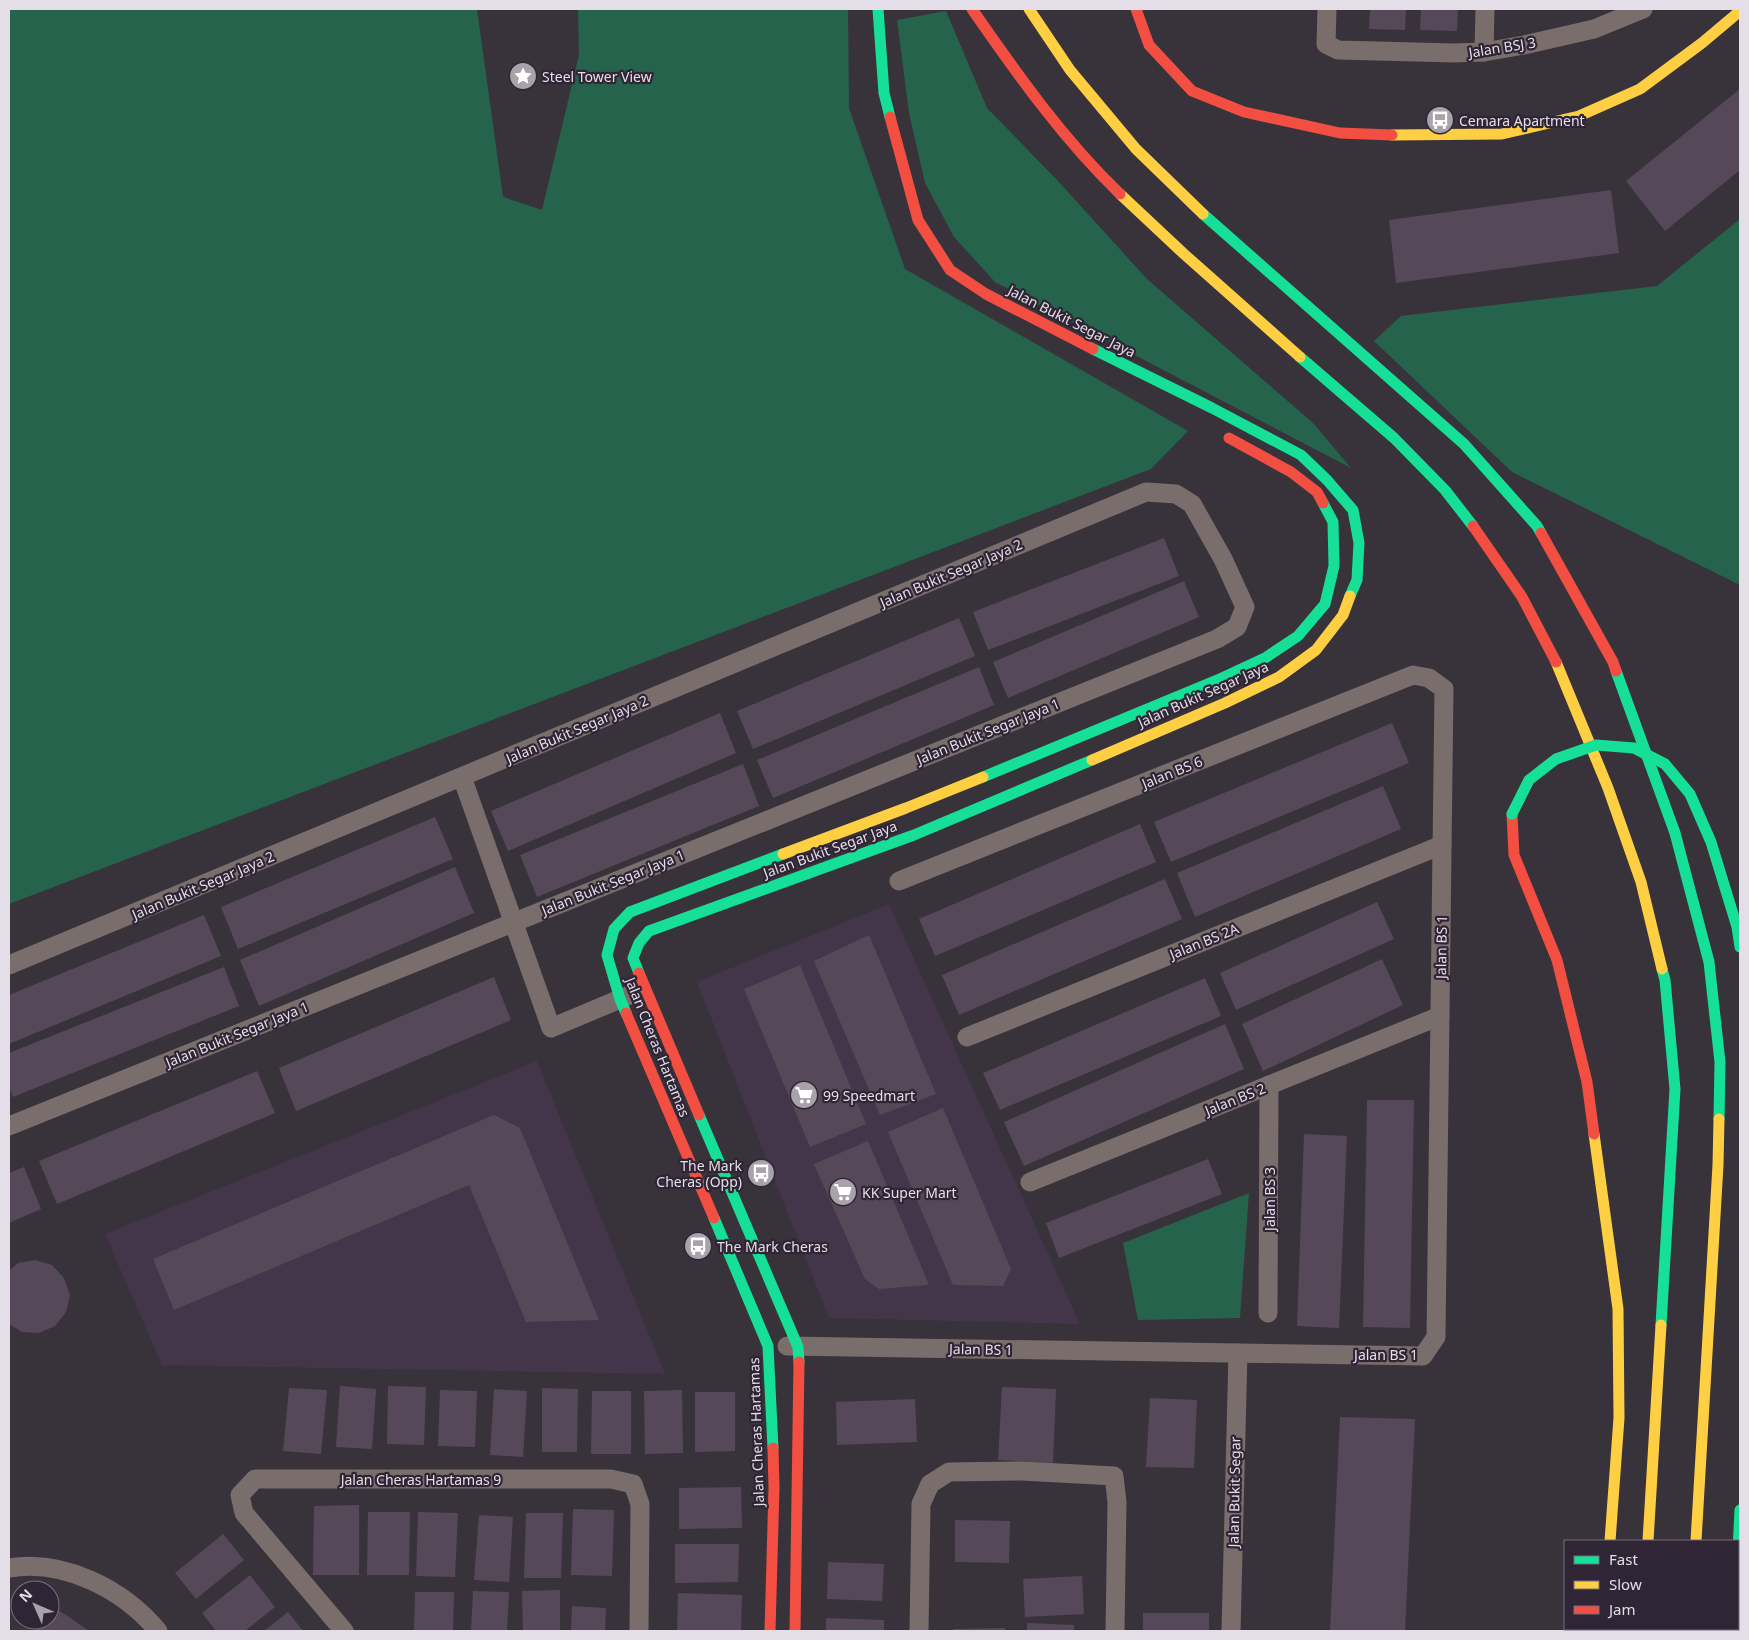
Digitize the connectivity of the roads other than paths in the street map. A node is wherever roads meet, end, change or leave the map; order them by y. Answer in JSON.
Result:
{"nodes":[{"id":1,"x":878,"y":9,"type":"edge"},
{"id":2,"x":972,"y":9,"type":"edge"},
{"id":3,"x":1029,"y":9,"type":"edge"},
{"id":4,"x":1136,"y":9,"type":"edge"},
{"id":5,"x":1327,"y":9,"type":"edge"},
{"id":6,"x":1485,"y":9,"type":"edge"},
{"id":7,"x":1644,"y":9,"type":"edge"},
{"id":8,"x":1740,"y":11,"type":"edge"},
{"id":9,"x":1484,"y":52,"type":"junction"},
{"id":10,"x":1217,"y":431,"type":"dead end"},
{"id":11,"x":1146,"y":492,"type":"joint"},
{"id":12,"x":1444,"y":689,"type":"joint"},
{"id":13,"x":462,"y":777,"type":"junction"},
{"id":14,"x":1442,"y":845,"type":"junction"},
{"id":15,"x":899,"y":881,"type":"dead end"},
{"id":16,"x":630,"y":912,"type":"joint"},
{"id":17,"x":514,"y":922,"type":"junction"},
{"id":18,"x":650,"y":931,"type":"joint"},
{"id":19,"x":1740,"y":947,"type":"edge"},
{"id":20,"x":9,"y":966,"type":"edge"},
{"id":21,"x":645,"y":989,"type":"junction"},
{"id":22,"x":620,"y":999,"type":"junction"},
{"id":23,"x":1440,"y":1016,"type":"junction"},
{"id":24,"x":967,"y":1037,"type":"dead end"},
{"id":25,"x":1269,"y":1085,"type":"junction"},
{"id":26,"x":9,"y":1126,"type":"edge"},
{"id":27,"x":1030,"y":1182,"type":"dead end"},
{"id":28,"x":1268,"y":1313,"type":"dead end"},
{"id":29,"x":768,"y":1346,"type":"junction"},
{"id":30,"x":798,"y":1346,"type":"junction"},
{"id":31,"x":1238,"y":1353,"type":"junction"},
{"id":32,"x":1740,"y":1510,"type":"edge"},
{"id":33,"x":1610,"y":1540,"type":"edge"},
{"id":34,"x":1648,"y":1540,"type":"edge"},
{"id":35,"x":1696,"y":1540,"type":"edge"},
{"id":36,"x":1738,"y":1540,"type":"edge"},
{"id":37,"x":9,"y":1568,"type":"edge"},
{"id":38,"x":158,"y":1631,"type":"edge"},
{"id":39,"x":344,"y":1631,"type":"edge"},
{"id":40,"x":639,"y":1631,"type":"edge"},
{"id":41,"x":770,"y":1631,"type":"edge"},
{"id":42,"x":794,"y":1631,"type":"edge"},
{"id":43,"x":919,"y":1631,"type":"edge"},
{"id":44,"x":1115,"y":1631,"type":"edge"},
{"id":45,"x":1231,"y":1631,"type":"edge"}],
"edges":[{"from":1,"to":18,"type":"main road","name":"Jalan Bukit Segar Jaya"},
{"from":2,"to":34,"type":"main road"},
{"from":3,"to":35,"type":"main road"},
{"from":4,"to":8,"type":"main road"},
{"from":5,"to":9,"type":"street","name":"Jalan BSJ 3"},
{"from":6,"to":9,"type":"street"},
{"from":7,"to":9,"type":"street","name":"Jalan BSJ 3"},
{"from":10,"to":16,"type":"main road","name":"Jalan Bukit Segar Jaya"},
{"from":11,"to":13,"type":"street","name":"Jalan Bukit Segar Jaya 2"},
{"from":11,"to":17,"type":"street","name":"Jalan Bukit Segar Jaya 1"},
{"from":12,"to":14,"type":"street","name":"Jalan BS 1"},
{"from":12,"to":15,"type":"street","name":"Jalan BS 6"},
{"from":13,"to":17,"type":"street"},
{"from":13,"to":20,"type":"street","name":"Jalan Bukit Segar Jaya 2"},
{"from":14,"to":23,"type":"street","name":"Jalan BS 1"},
{"from":14,"to":24,"type":"street","name":"Jalan BS 2A"},
{"from":16,"to":22,"type":"main road","name":"Jalan Cheras Hartamas"},
{"from":17,"to":22,"type":"street"},
{"from":17,"to":26,"type":"street","name":"Jalan Bukit Segar Jaya 1"},
{"from":18,"to":21,"type":"main road","name":"Jalan Cheras Hartamas"},
{"from":19,"to":33,"type":"main road","bridge":true},
{"from":21,"to":22,"type":"street"},
{"from":21,"to":30,"type":"main road","name":"Jalan Cheras Hartamas"},
{"from":22,"to":29,"type":"main road","name":"Jalan Cheras Hartamas"},
{"from":23,"to":25,"type":"street","name":"Jalan BS 2"},
{"from":23,"to":31,"type":"street","name":"Jalan BS 1"},
{"from":25,"to":27,"type":"street","name":"Jalan BS 2"},
{"from":25,"to":28,"type":"street","name":"Jalan BS 3"},
{"from":29,"to":30,"type":"street","name":"Jalan BS 1"},
{"from":29,"to":41,"type":"main road","name":"Jalan Cheras Hartamas"},
{"from":30,"to":31,"type":"street","name":"Jalan BS 1"},
{"from":30,"to":42,"type":"main road","name":"Jalan Cheras Hartamas"},
{"from":31,"to":45,"type":"street","name":"Jalan Bukit Segar"},
{"from":32,"to":36,"type":"main road"},
{"from":37,"to":38,"type":"street"},
{"from":39,"to":40,"type":"street","name":"Jalan Cheras Hartamas 9"},
{"from":43,"to":44,"type":"street"}]}
